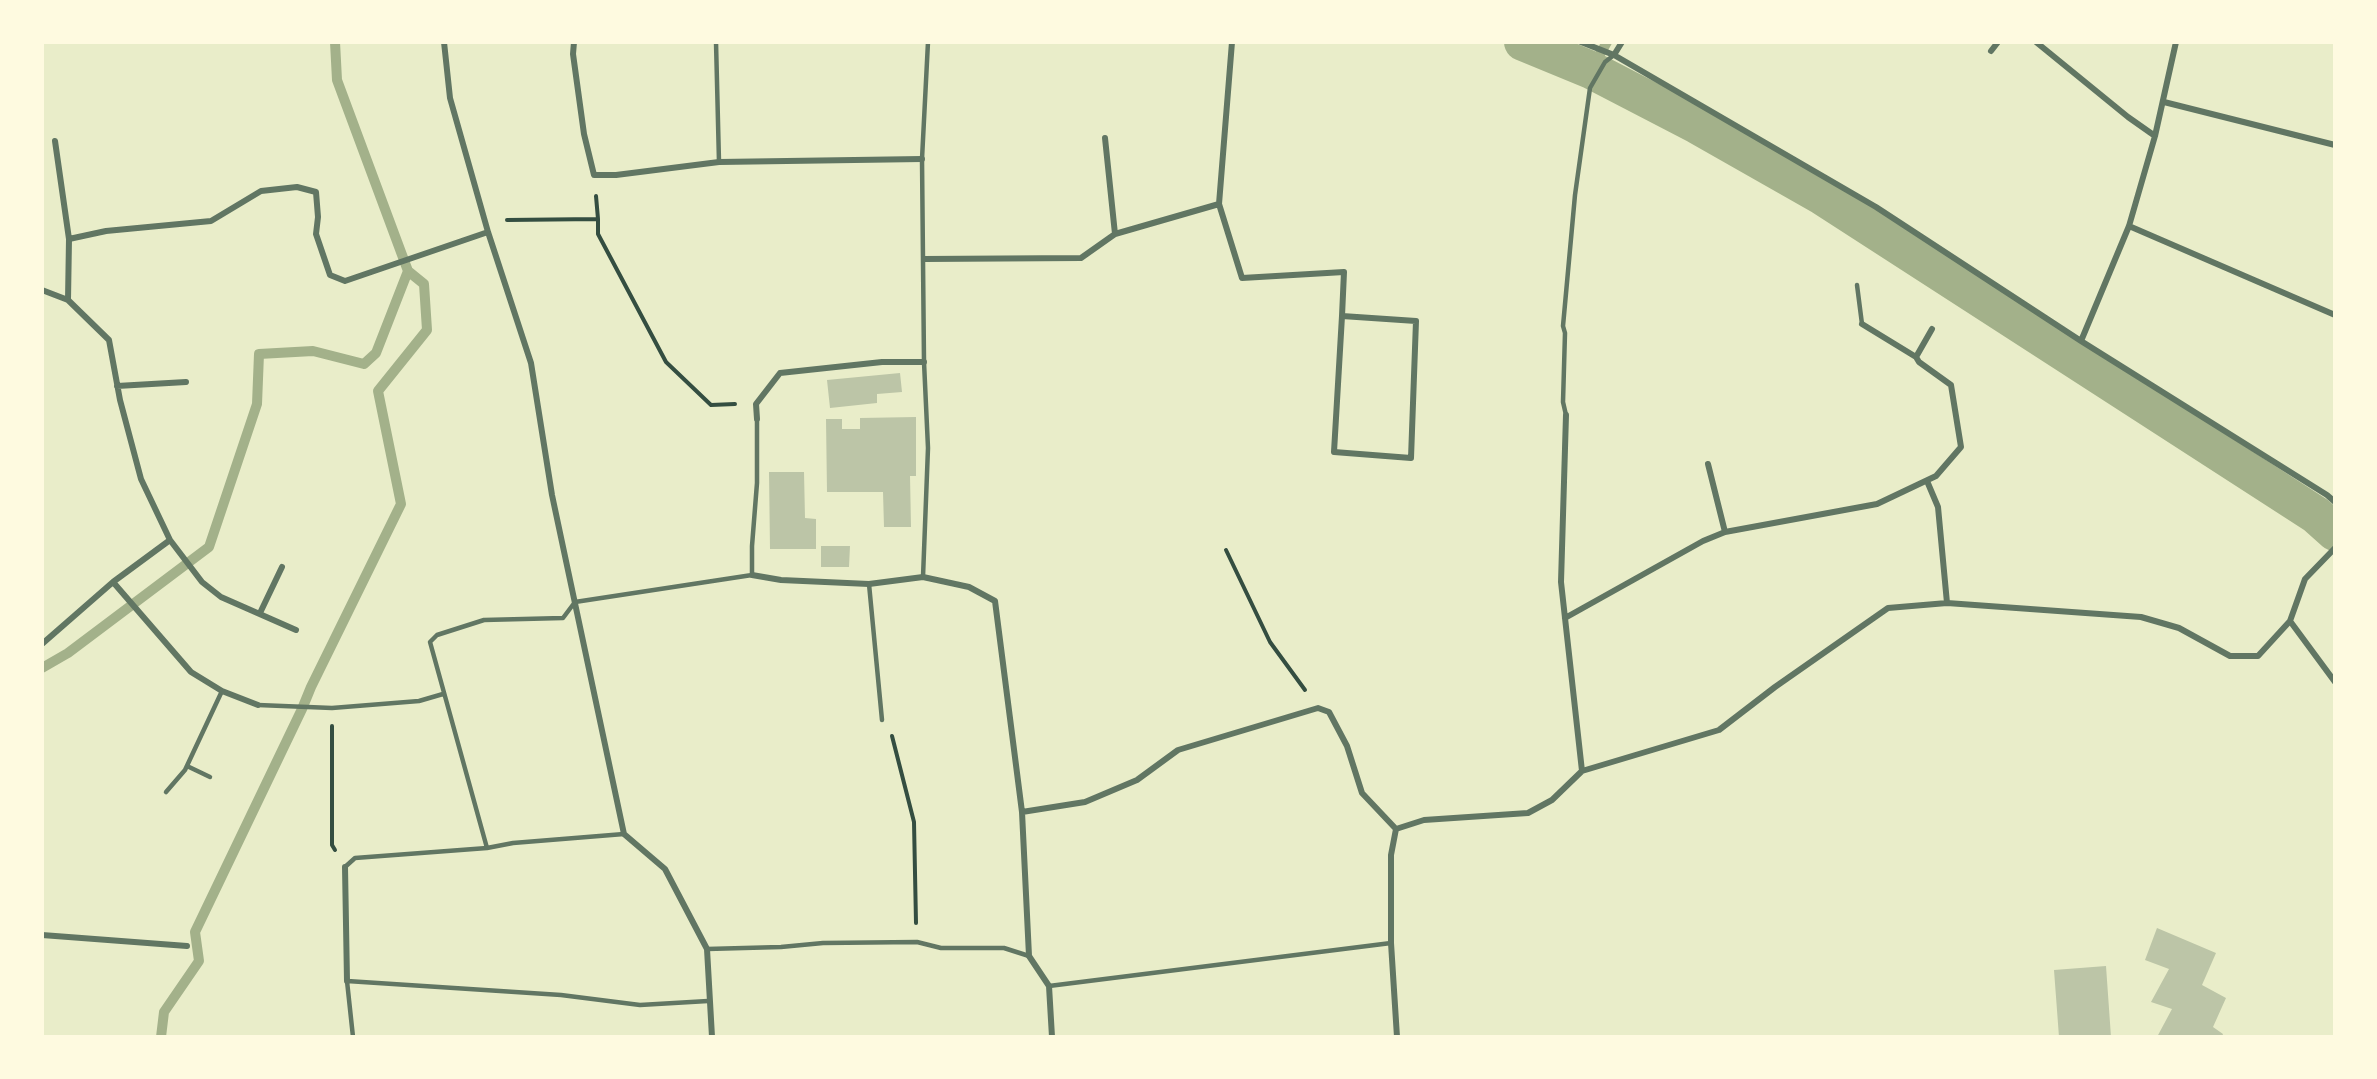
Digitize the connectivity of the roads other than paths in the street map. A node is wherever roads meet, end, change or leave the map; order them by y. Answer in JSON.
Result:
{"nodes":[{"id":1,"x":444,"y":42,"type":"edge"},
{"id":2,"x":574,"y":42,"type":"edge"},
{"id":3,"x":716,"y":42,"type":"edge"},
{"id":4,"x":928,"y":42,"type":"edge"},
{"id":5,"x":1232,"y":42,"type":"edge"},
{"id":6,"x":1581,"y":42,"type":"edge"},
{"id":7,"x":1622,"y":42,"type":"edge"},
{"id":8,"x":1998,"y":42,"type":"edge"},
{"id":9,"x":2036,"y":42,"type":"edge"},
{"id":10,"x":2176,"y":42,"type":"edge"},
{"id":11,"x":1991,"y":51,"type":"dead end"},
{"id":12,"x":1614,"y":55,"type":"junction"},
{"id":13,"x":2164,"y":102,"type":"junction"},
{"id":14,"x":2155,"y":136,"type":"junction"},
{"id":15,"x":1105,"y":138,"type":"dead end"},
{"id":16,"x":55,"y":141,"type":"dead end"},
{"id":17,"x":2335,"y":146,"type":"edge"},
{"id":18,"x":922,"y":159,"type":"junction"},
{"id":19,"x":719,"y":162,"type":"junction"},
{"id":20,"x":1219,"y":204,"type":"junction"},
{"id":21,"x":2128,"y":226,"type":"junction"},
{"id":22,"x":488,"y":232,"type":"junction"},
{"id":23,"x":1115,"y":234,"type":"junction"},
{"id":24,"x":69,"y":239,"type":"junction"},
{"id":25,"x":924,"y":259,"type":"junction"},
{"id":26,"x":1857,"y":285,"type":"dead end"},
{"id":27,"x":42,"y":290,"type":"edge"},
{"id":28,"x":68,"y":300,"type":"junction"},
{"id":29,"x":2335,"y":315,"type":"edge"},
{"id":30,"x":1342,"y":316,"type":"junction"},
{"id":31,"x":1862,"y":324,"type":"joint"},
{"id":32,"x":1932,"y":329,"type":"dead end"},
{"id":33,"x":2081,"y":341,"type":"junction"},
{"id":34,"x":1916,"y":357,"type":"junction"},
{"id":35,"x":924,"y":362,"type":"junction"},
{"id":36,"x":186,"y":382,"type":"dead end"},
{"id":37,"x":117,"y":386,"type":"junction"},
{"id":38,"x":1566,"y":415,"type":"joint"},
{"id":39,"x":757,"y":419,"type":"joint"},
{"id":40,"x":1708,"y":464,"type":"dead end"},
{"id":41,"x":1927,"y":481,"type":"junction"},
{"id":42,"x":2335,"y":502,"type":"edge"},
{"id":43,"x":1725,"y":532,"type":"junction"},
{"id":44,"x":170,"y":540,"type":"junction"},
{"id":45,"x":2335,"y":548,"type":"edge"},
{"id":46,"x":282,"y":567,"type":"dead end"},
{"id":47,"x":752,"y":575,"type":"junction"},
{"id":48,"x":923,"y":577,"type":"junction"},
{"id":49,"x":113,"y":582,"type":"junction"},
{"id":50,"x":869,"y":584,"type":"junction"},
{"id":51,"x":575,"y":602,"type":"junction"},
{"id":52,"x":1947,"y":603,"type":"junction"},
{"id":53,"x":260,"y":613,"type":"junction"},
{"id":54,"x":1565,"y":618,"type":"junction"},
{"id":55,"x":2290,"y":621,"type":"junction"},
{"id":56,"x":296,"y":630,"type":"dead end"},
{"id":57,"x":42,"y":644,"type":"edge"},
{"id":58,"x":2335,"y":682,"type":"edge"},
{"id":59,"x":222,"y":691,"type":"junction"},
{"id":60,"x":443,"y":694,"type":"junction"},
{"id":61,"x":258,"y":705,"type":"joint"},
{"id":62,"x":882,"y":720,"type":"road end"},
{"id":63,"x":186,"y":766,"type":"junction"},
{"id":64,"x":1582,"y":771,"type":"junction"},
{"id":65,"x":210,"y":777,"type":"dead end"},
{"id":66,"x":166,"y":792,"type":"dead end"},
{"id":67,"x":1022,"y":812,"type":"junction"},
{"id":68,"x":1396,"y":829,"type":"junction"},
{"id":69,"x":624,"y":834,"type":"junction"},
{"id":70,"x":488,"y":848,"type":"junction"},
{"id":71,"x":345,"y":867,"type":"joint"},
{"id":72,"x":42,"y":935,"type":"edge"},
{"id":73,"x":1391,"y":943,"type":"junction"},
{"id":74,"x":187,"y":946,"type":"dead end"},
{"id":75,"x":707,"y":949,"type":"junction"},
{"id":76,"x":1029,"y":956,"type":"junction"},
{"id":77,"x":347,"y":981,"type":"junction"},
{"id":78,"x":1049,"y":986,"type":"junction"},
{"id":79,"x":708,"y":1001,"type":"junction"},
{"id":80,"x":353,"y":1037,"type":"edge"},
{"id":81,"x":712,"y":1037,"type":"edge"},
{"id":82,"x":1052,"y":1037,"type":"edge"},
{"id":83,"x":1397,"y":1037,"type":"edge"}],
"edges":[{"from":1,"to":22,"type":"street"},
{"from":2,"to":19,"type":"street"},
{"from":3,"to":19,"type":"lane"},
{"from":4,"to":18,"type":"lane"},
{"from":5,"to":20,"type":"street"},
{"from":6,"to":12,"type":"street"},
{"from":7,"to":12,"type":"street"},
{"from":8,"to":11,"type":"street"},
{"from":9,"to":14,"type":"street"},
{"from":10,"to":13,"type":"street"},
{"from":12,"to":33,"type":"street"},
{"from":12,"to":38,"type":"lane"},
{"from":13,"to":14,"type":"street"},
{"from":13,"to":17,"type":"street"},
{"from":14,"to":21,"type":"street"},
{"from":15,"to":23,"type":"street"},
{"from":16,"to":24,"type":"street"},
{"from":18,"to":19,"type":"street"},
{"from":18,"to":25,"type":"lane"},
{"from":20,"to":23,"type":"street"},
{"from":20,"to":30,"type":"street"},
{"from":21,"to":29,"type":"street"},
{"from":21,"to":33,"type":"street"},
{"from":22,"to":24,"type":"street"},
{"from":22,"to":51,"type":"street"},
{"from":23,"to":25,"type":"street"},
{"from":24,"to":28,"type":"street"},
{"from":25,"to":35,"type":"lane"},
{"from":26,"to":31,"type":"lane"},
{"from":27,"to":28,"type":"street"},
{"from":28,"to":37,"type":"street"},
{"from":30,"to":30,"type":"street"},
{"from":31,"to":34,"type":"street"},
{"from":32,"to":34,"type":"street"},
{"from":33,"to":42,"type":"street"},
{"from":34,"to":41,"type":"street"},
{"from":35,"to":39,"type":"street"},
{"from":35,"to":48,"type":"lane"},
{"from":36,"to":37,"type":"street"},
{"from":37,"to":44,"type":"street"},
{"from":38,"to":54,"type":"street"},
{"from":39,"to":47,"type":"lane"},
{"from":40,"to":43,"type":"street"},
{"from":41,"to":43,"type":"street"},
{"from":41,"to":52,"type":"street"},
{"from":43,"to":54,"type":"street"},
{"from":44,"to":49,"type":"street"},
{"from":44,"to":53,"type":"street"},
{"from":45,"to":55,"type":"street"},
{"from":46,"to":53,"type":"street"},
{"from":47,"to":50,"type":"street"},
{"from":47,"to":51,"type":"lane"},
{"from":48,"to":50,"type":"street"},
{"from":48,"to":67,"type":"street"},
{"from":49,"to":57,"type":"street"},
{"from":49,"to":59,"type":"street"},
{"from":50,"to":62,"type":"lane"},
{"from":51,"to":60,"type":"lane"},
{"from":51,"to":69,"type":"street"},
{"from":52,"to":55,"type":"street"},
{"from":52,"to":64,"type":"street"},
{"from":53,"to":56,"type":"street"},
{"from":54,"to":64,"type":"street"},
{"from":55,"to":58,"type":"street"},
{"from":59,"to":61,"type":"street"},
{"from":59,"to":63,"type":"lane"},
{"from":60,"to":61,"type":"lane"},
{"from":60,"to":70,"type":"lane"},
{"from":63,"to":65,"type":"lane"},
{"from":63,"to":66,"type":"lane"},
{"from":64,"to":68,"type":"street"},
{"from":67,"to":68,"type":"street"},
{"from":67,"to":76,"type":"street"},
{"from":68,"to":73,"type":"street"},
{"from":69,"to":70,"type":"lane"},
{"from":69,"to":75,"type":"street"},
{"from":70,"to":71,"type":"lane"},
{"from":71,"to":77,"type":"street"},
{"from":72,"to":74,"type":"street"},
{"from":73,"to":78,"type":"lane"},
{"from":73,"to":83,"type":"street"},
{"from":75,"to":76,"type":"lane"},
{"from":75,"to":79,"type":"street"},
{"from":76,"to":78,"type":"street"},
{"from":77,"to":79,"type":"lane"},
{"from":77,"to":80,"type":"lane"},
{"from":78,"to":82,"type":"street"},
{"from":79,"to":81,"type":"street"}]}
